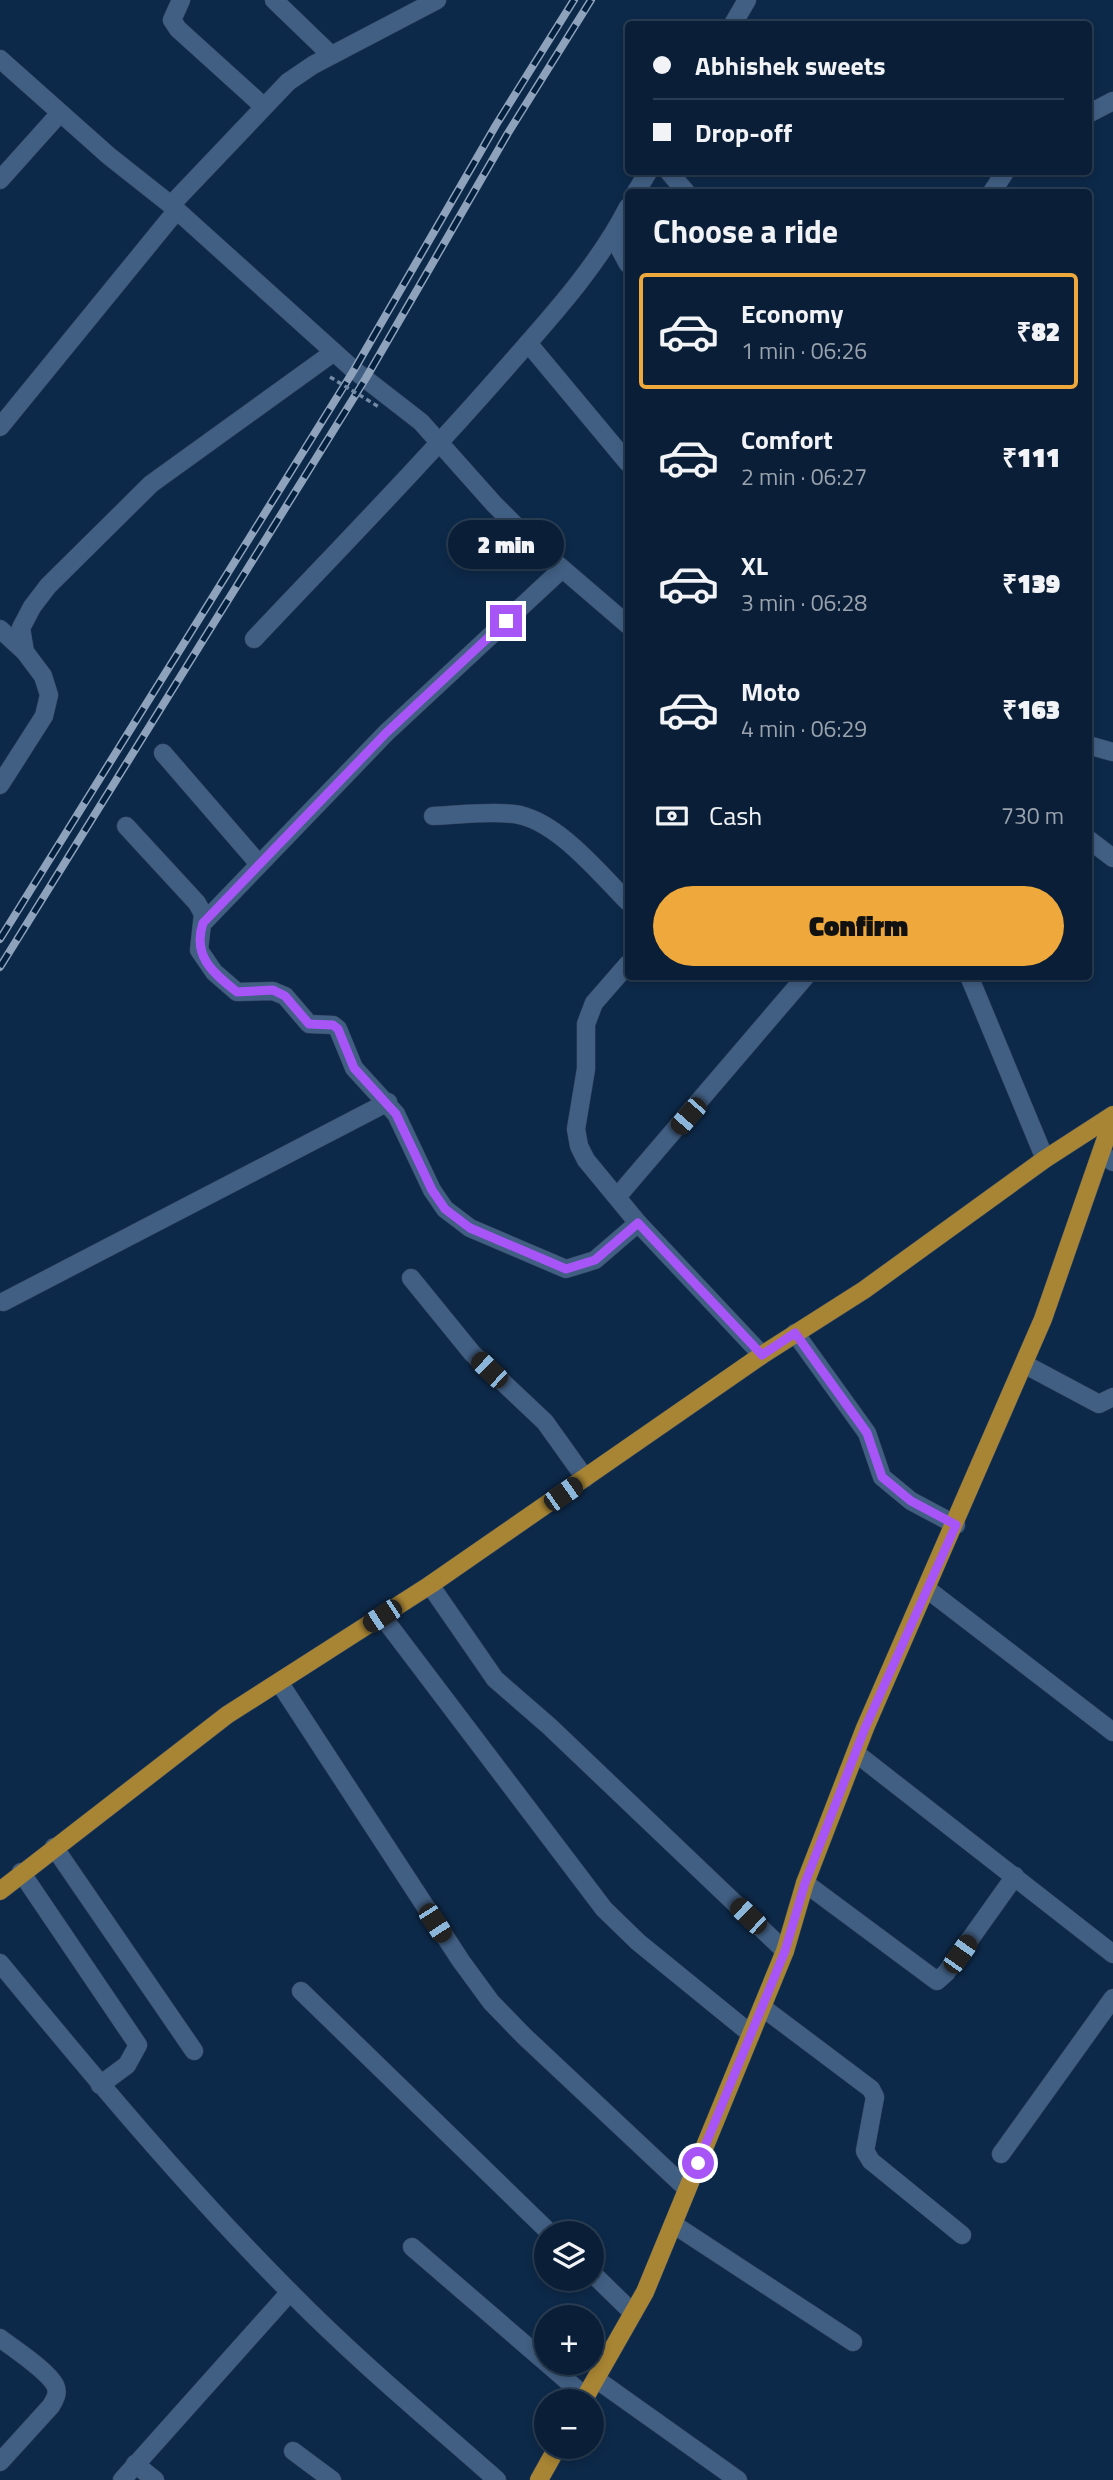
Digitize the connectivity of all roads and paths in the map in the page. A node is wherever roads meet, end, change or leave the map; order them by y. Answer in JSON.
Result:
{"nodes":[{"id":1,"x":181,"y":0,"type":"edge"},
{"id":2,"x":274,"y":0,"type":"edge"},
{"id":3,"x":438,"y":0,"type":"edge"},
{"id":4,"x":747,"y":0,"type":"edge"},
{"id":5,"x":735,"y":21,"type":"edge"},
{"id":6,"x":331,"y":55,"type":"junction"},
{"id":7,"x":0,"y":59,"type":"edge"},
{"id":8,"x":1113,"y":101,"type":"edge"},
{"id":9,"x":262,"y":105,"type":"junction"},
{"id":10,"x":1092,"y":112,"type":"edge"},
{"id":11,"x":60,"y":113,"type":"junction"},
{"id":12,"x":671,"y":175,"type":"edge"},
{"id":13,"x":0,"y":180,"type":"edge"},
{"id":14,"x":684,"y":189,"type":"edge"},
{"id":15,"x":174,"y":207,"type":"junction"},
{"id":16,"x":625,"y":213,"type":"edge"},
{"id":17,"x":613,"y":236,"type":"junction"},
{"id":18,"x":625,"y":258,"type":"edge"},
{"id":19,"x":528,"y":343,"type":"junction"},
{"id":20,"x":334,"y":352,"type":"junction"},
{"id":21,"x":330,"y":377,"type":"dead end"},
{"id":22,"x":379,"y":407,"type":"dead end"},
{"id":23,"x":3,"y":416,"type":"edge"},
{"id":24,"x":439,"y":445,"type":"junction"},
{"id":25,"x":625,"y":459,"type":"edge"},
{"id":26,"x":562,"y":569,"type":"junction"},
{"id":27,"x":625,"y":622,"type":"edge"},
{"id":28,"x":0,"y":629,"type":"edge"},
{"id":29,"x":254,"y":639,"type":"dead end"},
{"id":30,"x":25,"y":652,"type":"junction"},
{"id":31,"x":1092,"y":746,"type":"edge"},
{"id":32,"x":1113,"y":752,"type":"edge"},
{"id":33,"x":163,"y":754,"type":"dead end"},
{"id":34,"x":0,"y":785,"type":"edge"},
{"id":35,"x":433,"y":816,"type":"dead end"},
{"id":36,"x":126,"y":825,"type":"dead end"},
{"id":37,"x":1092,"y":842,"type":"edge"},
{"id":38,"x":1113,"y":858,"type":"edge"},
{"id":39,"x":259,"y":864,"type":"junction"},
{"id":40,"x":625,"y":899,"type":"edge"},
{"id":41,"x":203,"y":923,"type":"junction"},
{"id":42,"x":625,"y":967,"type":"edge"},
{"id":43,"x":803,"y":980,"type":"edge"},
{"id":44,"x":971,"y":980,"type":"edge"},
{"id":45,"x":388,"y":1102,"type":"junction"},
{"id":46,"x":1113,"y":1117,"type":"edge"},
{"id":47,"x":1045,"y":1158,"type":"junction"},
{"id":48,"x":1107,"y":1158,"type":"edge"},
{"id":49,"x":617,"y":1197,"type":"junction"},
{"id":50,"x":638,"y":1223,"type":"junction"},
{"id":51,"x":411,"y":1278,"type":"dead end"},
{"id":52,"x":3,"y":1302,"type":"dead end"},
{"id":53,"x":795,"y":1333,"type":"junction"},
{"id":54,"x":762,"y":1355,"type":"junction"},
{"id":55,"x":1024,"y":1364,"type":"junction"},
{"id":56,"x":1113,"y":1397,"type":"edge"},
{"id":57,"x":585,"y":1478,"type":"junction"},
{"id":58,"x":956,"y":1525,"type":"junction"},
{"id":59,"x":430,"y":1585,"type":"junction"},
{"id":60,"x":927,"y":1589,"type":"junction"},
{"id":61,"x":382,"y":1616,"type":"junction"},
{"id":62,"x":279,"y":1682,"type":"junction"},
{"id":63,"x":1113,"y":1732,"type":"edge"},
{"id":64,"x":857,"y":1754,"type":"junction"},
{"id":65,"x":54,"y":1847,"type":"junction"},
{"id":66,"x":22,"y":1872,"type":"junction"},
{"id":67,"x":1015,"y":1876,"type":"junction"},
{"id":68,"x":805,"y":1883,"type":"junction"},
{"id":69,"x":0,"y":1891,"type":"edge"},
{"id":70,"x":785,"y":1951,"type":"junction"},
{"id":71,"x":1113,"y":1954,"type":"edge"},
{"id":72,"x":0,"y":1963,"type":"edge"},
{"id":73,"x":301,"y":1991,"type":"dead end"},
{"id":74,"x":1113,"y":1998,"type":"edge"},
{"id":75,"x":762,"y":2007,"type":"junction"},
{"id":76,"x":751,"y":2034,"type":"junction"},
{"id":77,"x":194,"y":2051,"type":"dead end"},
{"id":78,"x":100,"y":2085,"type":"junction"},
{"id":79,"x":1001,"y":2154,"type":"dead end"},
{"id":80,"x":687,"y":2189,"type":"junction"},
{"id":81,"x":538,"y":2221,"type":"edge"},
{"id":82,"x":673,"y":2224,"type":"junction"},
{"id":83,"x":962,"y":2235,"type":"dead end"},
{"id":84,"x":412,"y":2247,"type":"dead end"},
{"id":85,"x":604,"y":2285,"type":"edge"},
{"id":86,"x":290,"y":2292,"type":"junction"},
{"id":87,"x":633,"y":2313,"type":"junction"},
{"id":88,"x":0,"y":2338,"type":"edge"},
{"id":89,"x":853,"y":2342,"type":"dead end"},
{"id":90,"x":596,"y":2379,"type":"junction"},
{"id":91,"x":573,"y":2389,"type":"edge"},
{"id":92,"x":590,"y":2389,"type":"edge"},
{"id":93,"x":293,"y":2451,"type":"dead end"},
{"id":94,"x":551,"y":2459,"type":"edge"},
{"id":95,"x":0,"y":2462,"type":"edge"},
{"id":96,"x":135,"y":2464,"type":"junction"},
{"id":97,"x":122,"y":2480,"type":"edge"},
{"id":98,"x":155,"y":2480,"type":"edge"},
{"id":99,"x":332,"y":2480,"type":"edge"},
{"id":100,"x":497,"y":2480,"type":"edge"},
{"id":101,"x":539,"y":2480,"type":"edge"},
{"id":102,"x":738,"y":2480,"type":"edge"}],
"edges":[{"from":1,"to":9,"type":"street"},
{"from":2,"to":6,"type":"street"},
{"from":3,"to":6,"type":"street"},
{"from":4,"to":5,"type":"street"},
{"from":6,"to":9,"type":"street"},
{"from":7,"to":11,"type":"street"},
{"from":8,"to":10,"type":"street"},
{"from":9,"to":15,"type":"street"},
{"from":11,"to":13,"type":"street"},
{"from":11,"to":15,"type":"street"},
{"from":12,"to":14,"type":"street"},
{"from":15,"to":20,"type":"street"},
{"from":15,"to":23,"type":"street"},
{"from":16,"to":17,"type":"street"},
{"from":17,"to":18,"type":"street"},
{"from":17,"to":19,"type":"street"},
{"from":19,"to":24,"type":"street"},
{"from":19,"to":25,"type":"street"},
{"from":20,"to":24,"type":"street"},
{"from":20,"to":30,"type":"street"},
{"from":21,"to":22,"type":"path","bridge":true},
{"from":24,"to":26,"type":"street"},
{"from":24,"to":29,"type":"street"},
{"from":26,"to":27,"type":"street"},
{"from":26,"to":39,"type":"street"},
{"from":28,"to":30,"type":"street"},
{"from":30,"to":34,"type":"street"},
{"from":31,"to":32,"type":"street"},
{"from":33,"to":39,"type":"street"},
{"from":35,"to":40,"type":"street"},
{"from":36,"to":41,"type":"street"},
{"from":37,"to":38,"type":"street"},
{"from":39,"to":41,"type":"street"},
{"from":41,"to":45,"type":"street"},
{"from":42,"to":49,"type":"street"},
{"from":43,"to":49,"type":"street"},
{"from":44,"to":47,"type":"street"},
{"from":45,"to":50,"type":"street"},
{"from":45,"to":52,"type":"street"},
{"from":46,"to":47,"type":"main road"},
{"from":46,"to":48,"type":"main road"},
{"from":47,"to":53,"type":"main road"},
{"from":48,"to":55,"type":"main road"},
{"from":49,"to":50,"type":"street"},
{"from":50,"to":54,"type":"street"},
{"from":51,"to":57,"type":"street"},
{"from":53,"to":54,"type":"main road"},
{"from":53,"to":58,"type":"street"},
{"from":54,"to":57,"type":"main road"},
{"from":55,"to":56,"type":"street"},
{"from":55,"to":58,"type":"main road"},
{"from":57,"to":59,"type":"main road"},
{"from":58,"to":60,"type":"main road"},
{"from":59,"to":61,"type":"main road"},
{"from":59,"to":70,"type":"street"},
{"from":60,"to":63,"type":"street"},
{"from":60,"to":64,"type":"main road"},
{"from":61,"to":62,"type":"main road"},
{"from":61,"to":76,"type":"street"},
{"from":62,"to":65,"type":"main road"},
{"from":62,"to":80,"type":"street"},
{"from":64,"to":67,"type":"street"},
{"from":64,"to":68,"type":"main road"},
{"from":65,"to":66,"type":"main road"},
{"from":65,"to":77,"type":"street"},
{"from":66,"to":69,"type":"main road"},
{"from":66,"to":78,"type":"street"},
{"from":67,"to":68,"type":"street"},
{"from":67,"to":71,"type":"street"},
{"from":68,"to":70,"type":"main road"},
{"from":70,"to":75,"type":"main road"},
{"from":72,"to":78,"type":"street"},
{"from":73,"to":81,"type":"street"},
{"from":74,"to":79,"type":"street"},
{"from":75,"to":76,"type":"main road"},
{"from":75,"to":83,"type":"street"},
{"from":76,"to":80,"type":"main road"},
{"from":78,"to":86,"type":"street"},
{"from":80,"to":82,"type":"main road"},
{"from":82,"to":87,"type":"main road"},
{"from":82,"to":89,"type":"street"},
{"from":84,"to":91,"type":"street"},
{"from":85,"to":87,"type":"street"},
{"from":86,"to":96,"type":"street"},
{"from":86,"to":100,"type":"street"},
{"from":87,"to":90,"type":"main road"},
{"from":88,"to":95,"type":"street"},
{"from":90,"to":92,"type":"main road"},
{"from":90,"to":102,"type":"street"},
{"from":93,"to":99,"type":"street"},
{"from":94,"to":101,"type":"main road"},
{"from":96,"to":97,"type":"street"},
{"from":96,"to":98,"type":"street"}]}
